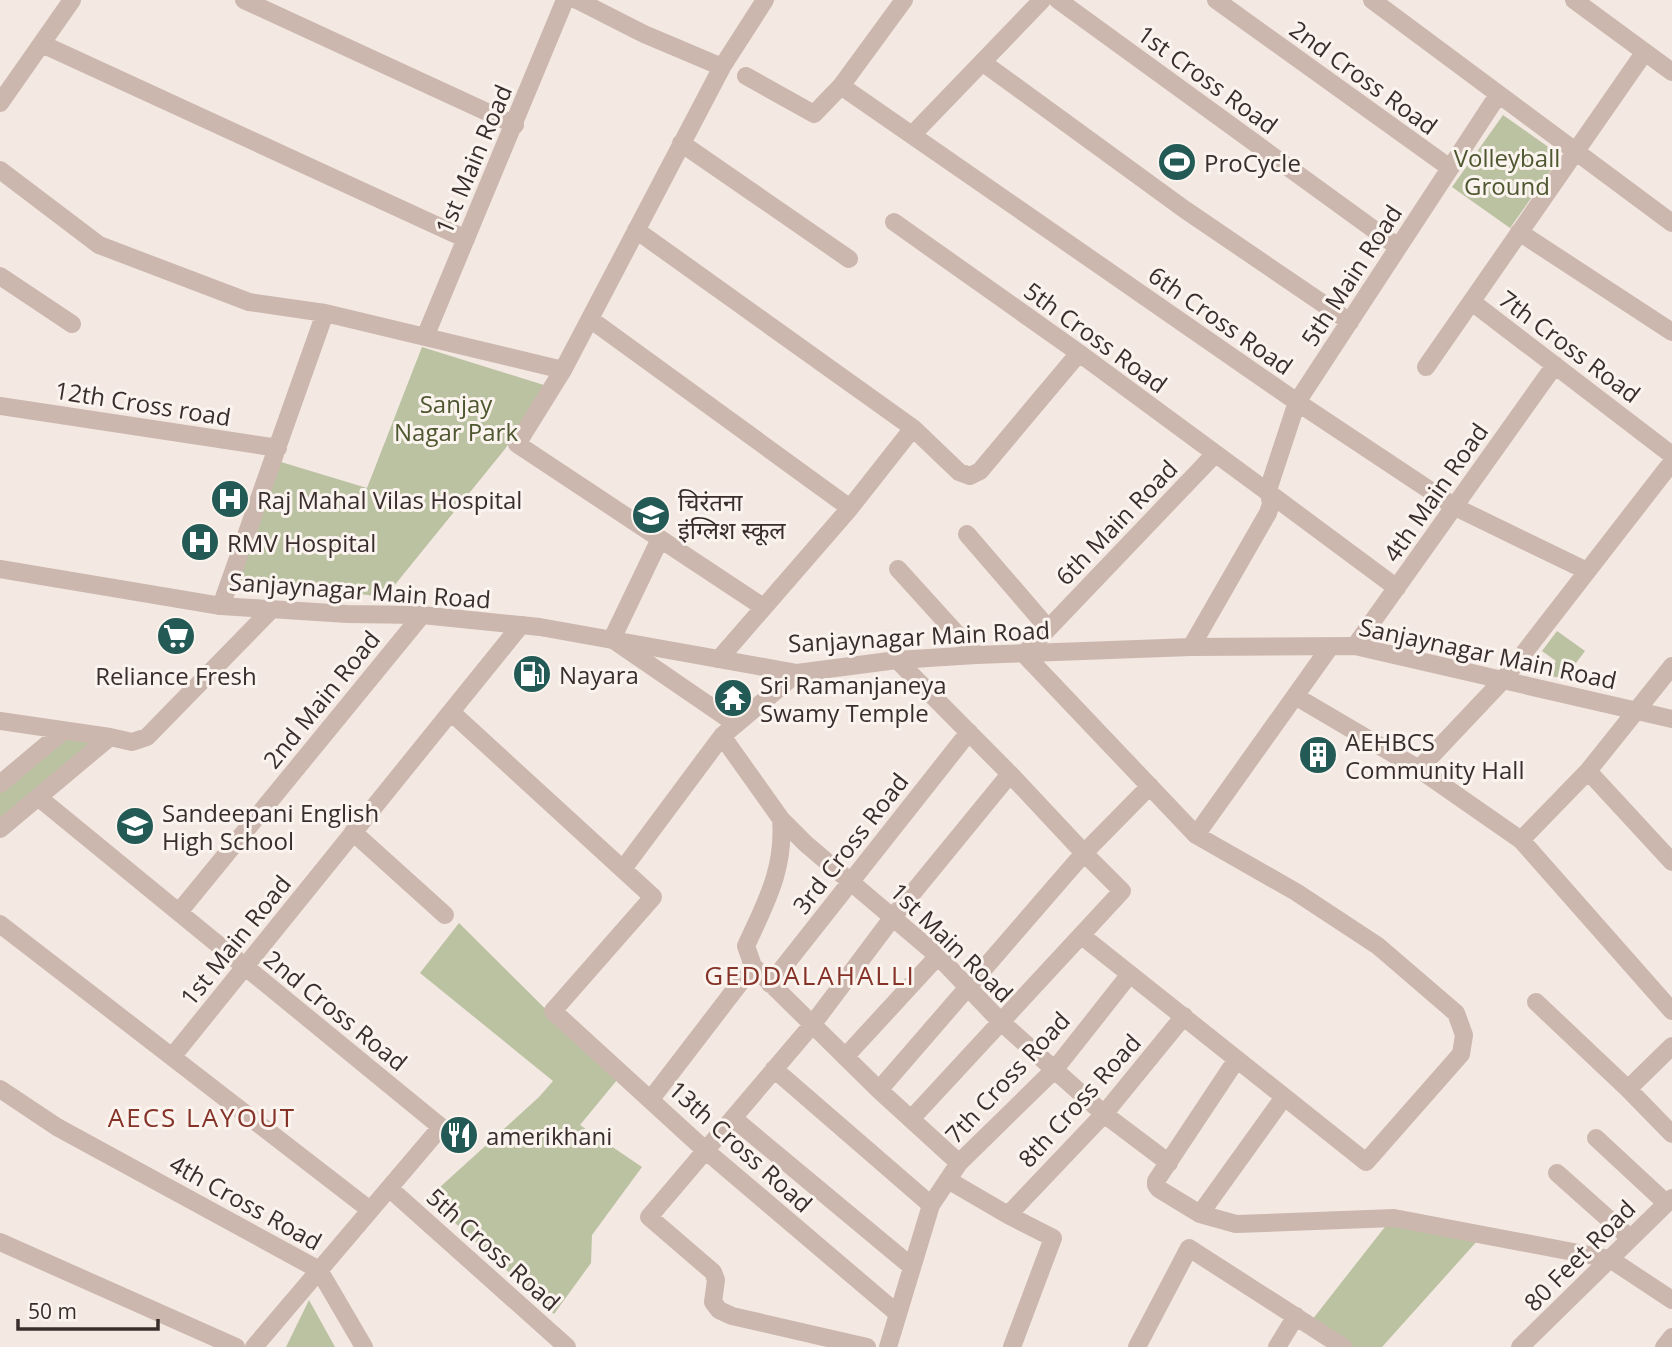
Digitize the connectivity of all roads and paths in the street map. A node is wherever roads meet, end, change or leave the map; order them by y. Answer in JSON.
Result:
{"nodes":[{"id":1,"x":72,"y":0,"type":"edge"},
{"id":2,"x":244,"y":0,"type":"edge"},
{"id":3,"x":565,"y":0,"type":"edge"},
{"id":4,"x":577,"y":0,"type":"edge"},
{"id":5,"x":765,"y":0,"type":"edge"},
{"id":6,"x":904,"y":0,"type":"edge"},
{"id":7,"x":1042,"y":0,"type":"edge"},
{"id":8,"x":1058,"y":0,"type":"edge"},
{"id":9,"x":1216,"y":0,"type":"edge"},
{"id":10,"x":1372,"y":0,"type":"edge"},
{"id":11,"x":1574,"y":0,"type":"edge"},
{"id":12,"x":42,"y":44,"type":"junction"},
{"id":13,"x":1644,"y":53,"type":"junction"},
{"id":14,"x":982,"y":62,"type":"junction"},
{"id":15,"x":722,"y":67,"type":"junction"},
{"id":16,"x":1672,"y":72,"type":"edge"},
{"id":17,"x":746,"y":76,"type":"dead end"},
{"id":18,"x":841,"y":86,"type":"junction"},
{"id":19,"x":1498,"y":95,"type":"junction"},
{"id":20,"x":0,"y":103,"type":"edge"},
{"id":21,"x":515,"y":125,"type":"junction"},
{"id":22,"x":912,"y":135,"type":"junction"},
{"id":23,"x":681,"y":143,"type":"junction"},
{"id":24,"x":1575,"y":150,"type":"junction"},
{"id":25,"x":1450,"y":168,"type":"junction"},
{"id":26,"x":0,"y":170,"type":"edge"},
{"id":27,"x":894,"y":222,"type":"dead end"},
{"id":28,"x":1672,"y":223,"type":"edge"},
{"id":29,"x":636,"y":230,"type":"junction"},
{"id":30,"x":1519,"y":232,"type":"junction"},
{"id":31,"x":466,"y":239,"type":"junction"},
{"id":32,"x":1398,"y":247,"type":"junction"},
{"id":33,"x":849,"y":259,"type":"dead end"},
{"id":34,"x":0,"y":276,"type":"edge"},
{"id":35,"x":1472,"y":302,"type":"junction"},
{"id":36,"x":325,"y":313,"type":"junction"},
{"id":37,"x":590,"y":319,"type":"junction"},
{"id":38,"x":1350,"y":322,"type":"junction"},
{"id":39,"x":72,"y":324,"type":"dead end"},
{"id":40,"x":1672,"y":332,"type":"edge"},
{"id":41,"x":425,"y":337,"type":"junction"},
{"id":42,"x":1079,"y":353,"type":"junction"},
{"id":43,"x":1555,"y":365,"type":"junction"},
{"id":44,"x":1426,"y":367,"type":"dead end"},
{"id":45,"x":563,"y":370,"type":"junction"},
{"id":46,"x":1297,"y":402,"type":"junction"},
{"id":47,"x":0,"y":406,"type":"edge"},
{"id":48,"x":913,"y":428,"type":"junction"},
{"id":49,"x":278,"y":448,"type":"junction"},
{"id":50,"x":1215,"y":454,"type":"junction"},
{"id":51,"x":1672,"y":455,"type":"edge"},
{"id":52,"x":1672,"y":462,"type":"edge"},
{"id":53,"x":1270,"y":498,"type":"junction"},
{"id":54,"x":1455,"y":507,"type":"junction"},
{"id":55,"x":850,"y":508,"type":"junction"},
{"id":56,"x":968,"y":534,"type":"dead end"},
{"id":57,"x":660,"y":539,"type":"junction"},
{"id":58,"x":0,"y":569,"type":"edge"},
{"id":59,"x":898,"y":569,"type":"dead end"},
{"id":60,"x":1587,"y":571,"type":"junction"},
{"id":61,"x":1397,"y":589,"type":"junction"},
{"id":62,"x":221,"y":606,"type":"junction"},
{"id":63,"x":763,"y":607,"type":"junction"},
{"id":64,"x":272,"y":609,"type":"junction"},
{"id":65,"x":422,"y":615,"type":"junction"},
{"id":66,"x":522,"y":625,"type":"junction"},
{"id":67,"x":1048,"y":628,"type":"junction"},
{"id":68,"x":612,"y":639,"type":"junction"},
{"id":69,"x":1355,"y":646,"type":"junction"},
{"id":70,"x":1191,"y":647,"type":"junction"},
{"id":71,"x":1330,"y":647,"type":"junction"},
{"id":72,"x":1024,"y":654,"type":"junction"},
{"id":73,"x":976,"y":655,"type":"junction"},
{"id":74,"x":719,"y":659,"type":"junction"},
{"id":75,"x":897,"y":660,"type":"junction"},
{"id":76,"x":1672,"y":666,"type":"edge"},
{"id":77,"x":797,"y":673,"type":"junction"},
{"id":78,"x":1503,"y":680,"type":"junction"},
{"id":79,"x":1295,"y":696,"type":"junction"},
{"id":80,"x":1636,"y":710,"type":"junction"},
{"id":81,"x":451,"y":712,"type":"junction"},
{"id":82,"x":1672,"y":719,"type":"edge"},
{"id":83,"x":0,"y":721,"type":"edge"},
{"id":84,"x":736,"y":724,"type":"junction"},
{"id":85,"x":62,"y":732,"type":"junction"},
{"id":86,"x":969,"y":732,"type":"junction"},
{"id":87,"x":722,"y":736,"type":"junction"},
{"id":88,"x":110,"y":737,"type":"junction"},
{"id":89,"x":1419,"y":769,"type":"junction"},
{"id":90,"x":1588,"y":771,"type":"junction"},
{"id":91,"x":1010,"y":774,"type":"junction"},
{"id":92,"x":0,"y":784,"type":"edge"},
{"id":93,"x":1150,"y":786,"type":"junction"},
{"id":94,"x":38,"y":797,"type":"junction"},
{"id":95,"x":781,"y":819,"type":"junction"},
{"id":96,"x":0,"y":829,"type":"edge"},
{"id":97,"x":353,"y":832,"type":"junction"},
{"id":98,"x":1196,"y":835,"type":"junction"},
{"id":99,"x":1521,"y":840,"type":"junction"},
{"id":100,"x":1084,"y":853,"type":"junction"},
{"id":101,"x":1672,"y":862,"type":"edge"},
{"id":102,"x":623,"y":869,"type":"junction"},
{"id":103,"x":851,"y":882,"type":"junction"},
{"id":104,"x":179,"y":912,"type":"junction"},
{"id":105,"x":445,"y":915,"type":"dead end"},
{"id":106,"x":893,"y":917,"type":"junction"},
{"id":107,"x":0,"y":923,"type":"edge"},
{"id":108,"x":1082,"y":936,"type":"junction"},
{"id":109,"x":939,"y":956,"type":"junction"},
{"id":110,"x":244,"y":966,"type":"junction"},
{"id":111,"x":753,"y":966,"type":"junction"},
{"id":112,"x":1130,"y":974,"type":"junction"},
{"id":113,"x":770,"y":984,"type":"junction"},
{"id":114,"x":967,"y":986,"type":"junction"},
{"id":115,"x":1536,"y":1002,"type":"dead end"},
{"id":116,"x":1672,"y":1011,"type":"edge"},
{"id":117,"x":1184,"y":1016,"type":"junction"},
{"id":118,"x":1000,"y":1021,"type":"junction"},
{"id":119,"x":813,"y":1025,"type":"junction"},
{"id":120,"x":1672,"y":1046,"type":"edge"},
{"id":121,"x":172,"y":1057,"type":"junction"},
{"id":122,"x":845,"y":1057,"type":"junction"},
{"id":123,"x":1237,"y":1059,"type":"junction"},
{"id":124,"x":774,"y":1069,"type":"junction"},
{"id":125,"x":1055,"y":1069,"type":"junction"},
{"id":126,"x":0,"y":1089,"type":"edge"},
{"id":127,"x":1628,"y":1089,"type":"junction"},
{"id":128,"x":879,"y":1090,"type":"junction"},
{"id":129,"x":1284,"y":1097,"type":"junction"},
{"id":130,"x":651,"y":1099,"type":"junction"},
{"id":131,"x":1104,"y":1114,"type":"junction"},
{"id":132,"x":733,"y":1118,"type":"junction"},
{"id":133,"x":912,"y":1118,"type":"junction"},
{"id":134,"x":1672,"y":1134,"type":"edge"},
{"id":135,"x":1596,"y":1139,"type":"dead end"},
{"id":136,"x":705,"y":1150,"type":"junction"},
{"id":137,"x":959,"y":1163,"type":"junction"},
{"id":138,"x":1170,"y":1163,"type":"junction"},
{"id":139,"x":1558,"y":1173,"type":"dead end"},
{"id":140,"x":948,"y":1180,"type":"junction"},
{"id":141,"x":389,"y":1188,"type":"junction"},
{"id":142,"x":1669,"y":1200,"type":"edge"},
{"id":143,"x":931,"y":1205,"type":"junction"},
{"id":144,"x":370,"y":1210,"type":"junction"},
{"id":145,"x":1200,"y":1214,"type":"junction"},
{"id":146,"x":1008,"y":1215,"type":"junction"},
{"id":147,"x":1630,"y":1238,"type":"junction"},
{"id":148,"x":0,"y":1242,"type":"edge"},
{"id":149,"x":1611,"y":1259,"type":"junction"},
{"id":150,"x":912,"y":1267,"type":"junction"},
{"id":151,"x":319,"y":1270,"type":"junction"},
{"id":152,"x":1672,"y":1300,"type":"edge"},
{"id":153,"x":898,"y":1314,"type":"junction"},
{"id":154,"x":1296,"y":1316,"type":"junction"},
{"id":155,"x":1672,"y":1337,"type":"edge"},
{"id":156,"x":236,"y":1347,"type":"edge"},
{"id":157,"x":254,"y":1347,"type":"edge"},
{"id":158,"x":364,"y":1347,"type":"edge"},
{"id":159,"x":567,"y":1347,"type":"edge"},
{"id":160,"x":867,"y":1347,"type":"edge"},
{"id":161,"x":888,"y":1347,"type":"edge"},
{"id":162,"x":1012,"y":1347,"type":"edge"},
{"id":163,"x":1137,"y":1347,"type":"edge"},
{"id":164,"x":1277,"y":1347,"type":"edge"},
{"id":165,"x":1343,"y":1347,"type":"edge"},
{"id":166,"x":1520,"y":1347,"type":"edge"},
{"id":167,"x":1664,"y":1347,"type":"edge"}],
"edges":[{"from":1,"to":12,"type":"street"},
{"from":2,"to":21,"type":"street"},
{"from":3,"to":21,"type":"street","name":"1st Main Road"},
{"from":4,"to":15,"type":"street"},
{"from":5,"to":15,"type":"street"},
{"from":6,"to":18,"type":"street"},
{"from":7,"to":14,"type":"street"},
{"from":8,"to":32,"type":"street","name":"1st Cross Road"},
{"from":9,"to":25,"type":"street","name":"2nd Cross Road"},
{"from":10,"to":19,"type":"street"},
{"from":11,"to":13,"type":"street"},
{"from":12,"to":20,"type":"street"},
{"from":12,"to":31,"type":"street"},
{"from":13,"to":16,"type":"street"},
{"from":13,"to":24,"type":"street"},
{"from":14,"to":22,"type":"street"},
{"from":14,"to":38,"type":"street"},
{"from":15,"to":23,"type":"street"},
{"from":17,"to":18,"type":"street"},
{"from":18,"to":22,"type":"street","name":"6th Cross Road"},
{"from":19,"to":24,"type":"street"},
{"from":19,"to":25,"type":"street","name":"5th Main Road"},
{"from":21,"to":31,"type":"street","name":"1st Main Road"},
{"from":22,"to":46,"type":"street","name":"6th Cross Road"},
{"from":23,"to":29,"type":"street"},
{"from":23,"to":33,"type":"street"},
{"from":24,"to":28,"type":"street"},
{"from":24,"to":30,"type":"street"},
{"from":25,"to":32,"type":"street","name":"5th Main Road"},
{"from":26,"to":36,"type":"street"},
{"from":27,"to":42,"type":"street","name":"5th Cross Road"},
{"from":29,"to":37,"type":"street"},
{"from":29,"to":48,"type":"street"},
{"from":30,"to":35,"type":"street"},
{"from":30,"to":40,"type":"street"},
{"from":31,"to":41,"type":"street","name":"1st Main Road"},
{"from":32,"to":38,"type":"street","name":"5th Main Road"},
{"from":34,"to":39,"type":"street"},
{"from":35,"to":43,"type":"street","name":"7th Cross Road"},
{"from":35,"to":44,"type":"street"},
{"from":36,"to":41,"type":"street"},
{"from":36,"to":49,"type":"street"},
{"from":37,"to":45,"type":"street"},
{"from":37,"to":55,"type":"street"},
{"from":38,"to":46,"type":"street","name":"5th Main Road"},
{"from":41,"to":45,"type":"street"},
{"from":42,"to":48,"type":"street"},
{"from":42,"to":50,"type":"street","name":"5th Cross Road"},
{"from":43,"to":51,"type":"street","name":"7th Cross Road"},
{"from":43,"to":54,"type":"street","name":"4th Main Road"},
{"from":45,"to":57,"type":"street"},
{"from":46,"to":53,"type":"street","name":"5th Main Road"},
{"from":46,"to":54,"type":"street","name":"6th Cross Road"},
{"from":47,"to":49,"type":"street","name":"12th Cross road"},
{"from":48,"to":55,"type":"street"},
{"from":49,"to":62,"type":"street"},
{"from":50,"to":53,"type":"street","name":"5th Cross Road"},
{"from":50,"to":67,"type":"street","name":"6th Main Road"},
{"from":52,"to":60,"type":"street"},
{"from":53,"to":61,"type":"street","name":"5th Cross Road"},
{"from":53,"to":70,"type":"street","name":"5th Main Road"},
{"from":54,"to":60,"type":"street","name":"6th Cross Road"},
{"from":54,"to":61,"type":"street","name":"4th Main Road"},
{"from":55,"to":63,"type":"street"},
{"from":56,"to":67,"type":"street"},
{"from":57,"to":63,"type":"street"},
{"from":57,"to":68,"type":"street"},
{"from":58,"to":62,"type":"street","name":"Sanjaynagar Main Road"},
{"from":59,"to":73,"type":"street"},
{"from":60,"to":78,"type":"street"},
{"from":61,"to":69,"type":"street","name":"4th Main Road"},
{"from":62,"to":64,"type":"street","name":"Sanjaynagar Main Road"},
{"from":63,"to":74,"type":"street"},
{"from":64,"to":65,"type":"street","name":"Sanjaynagar Main Road"},
{"from":64,"to":88,"type":"street"},
{"from":65,"to":66,"type":"street","name":"Sanjaynagar Main Road"},
{"from":65,"to":104,"type":"street","name":"2nd Main Road"},
{"from":66,"to":68,"type":"street","name":"Sanjaynagar Main Road"},
{"from":66,"to":81,"type":"street","name":"1st Main Road"},
{"from":67,"to":72,"type":"street","name":"6th Main Road"},
{"from":68,"to":74,"type":"street","name":"Sanjaynagar Main Road"},
{"from":68,"to":84,"type":"street"},
{"from":69,"to":71,"type":"street","name":"Sanjaynagar Main Road"},
{"from":69,"to":78,"type":"street","name":"Sanjaynagar Main Road"},
{"from":70,"to":71,"type":"street","name":"Sanjaynagar Main Road"},
{"from":70,"to":72,"type":"street","name":"Sanjaynagar Main Road"},
{"from":71,"to":79,"type":"street"},
{"from":72,"to":73,"type":"street","name":"Sanjaynagar Main Road"},
{"from":72,"to":93,"type":"street"},
{"from":73,"to":75,"type":"street","name":"Sanjaynagar Main Road"},
{"from":74,"to":77,"type":"street","name":"Sanjaynagar Main Road"},
{"from":75,"to":77,"type":"street","name":"Sanjaynagar Main Road"},
{"from":75,"to":86,"type":"street"},
{"from":76,"to":80,"type":"street"},
{"from":77,"to":84,"type":"street"},
{"from":78,"to":80,"type":"street","name":"Sanjaynagar Main Road"},
{"from":78,"to":89,"type":"street"},
{"from":79,"to":89,"type":"street"},
{"from":79,"to":98,"type":"street"},
{"from":80,"to":82,"type":"street","name":"Sanjaynagar Main Road"},
{"from":80,"to":90,"type":"street"},
{"from":81,"to":97,"type":"street","name":"1st Main Road"},
{"from":81,"to":102,"type":"street"},
{"from":83,"to":85,"type":"street"},
{"from":84,"to":87,"type":"street"},
{"from":85,"to":88,"type":"street"},
{"from":85,"to":92,"type":"street"},
{"from":86,"to":91,"type":"street"},
{"from":86,"to":103,"type":"street","name":"3rd Cross Road"},
{"from":87,"to":95,"type":"street","name":"1st Main Road"},
{"from":87,"to":102,"type":"street"},
{"from":88,"to":94,"type":"street"},
{"from":89,"to":99,"type":"street"},
{"from":90,"to":99,"type":"street"},
{"from":90,"to":101,"type":"street"},
{"from":91,"to":100,"type":"street"},
{"from":91,"to":106,"type":"street"},
{"from":93,"to":98,"type":"street"},
{"from":93,"to":100,"type":"street"},
{"from":94,"to":96,"type":"street"},
{"from":94,"to":104,"type":"street","name":"2nd Cross Road"},
{"from":95,"to":103,"type":"street","name":"1st Main Road"},
{"from":95,"to":111,"type":"street"},
{"from":97,"to":105,"type":"street"},
{"from":97,"to":110,"type":"street","name":"1st Main Road"},
{"from":98,"to":129,"type":"street"},
{"from":99,"to":116,"type":"street"},
{"from":100,"to":108,"type":"street"},
{"from":100,"to":114,"type":"street"},
{"from":102,"to":130,"type":"street","name":"13th Cross Road"},
{"from":103,"to":106,"type":"street","name":"1st Main Road"},
{"from":103,"to":113,"type":"street","name":"3rd Cross Road"},
{"from":104,"to":110,"type":"street","name":"2nd Cross Road"},
{"from":106,"to":109,"type":"street","name":"1st Main Road"},
{"from":106,"to":119,"type":"street"},
{"from":107,"to":121,"type":"street"},
{"from":108,"to":112,"type":"street"},
{"from":108,"to":118,"type":"street"},
{"from":109,"to":114,"type":"street","name":"1st Main Road"},
{"from":109,"to":122,"type":"street"},
{"from":110,"to":121,"type":"street","name":"1st Main Road"},
{"from":110,"to":141,"type":"street","name":"2nd Cross Road"},
{"from":111,"to":113,"type":"street"},
{"from":111,"to":130,"type":"street"},
{"from":112,"to":117,"type":"street"},
{"from":112,"to":125,"type":"street","name":"7th Cross Road"},
{"from":113,"to":119,"type":"street"},
{"from":114,"to":118,"type":"street","name":"1st Main Road"},
{"from":114,"to":128,"type":"street"},
{"from":115,"to":127,"type":"street"},
{"from":117,"to":123,"type":"street"},
{"from":117,"to":131,"type":"street","name":"8th Cross Road"},
{"from":118,"to":125,"type":"street","name":"1st Main Road"},
{"from":118,"to":133,"type":"street"},
{"from":119,"to":122,"type":"street"},
{"from":119,"to":124,"type":"street"},
{"from":120,"to":127,"type":"street"},
{"from":121,"to":144,"type":"street"},
{"from":122,"to":128,"type":"street"},
{"from":123,"to":129,"type":"street"},
{"from":123,"to":138,"type":"street"},
{"from":124,"to":132,"type":"street"},
{"from":124,"to":143,"type":"street"},
{"from":125,"to":131,"type":"street","name":"1st Main Road"},
{"from":125,"to":137,"type":"street","name":"7th Cross Road"},
{"from":126,"to":151,"type":"street","name":"4th Cross Road"},
{"from":127,"to":134,"type":"street"},
{"from":128,"to":133,"type":"street"},
{"from":129,"to":145,"type":"street"},
{"from":130,"to":136,"type":"street","name":"13th Cross Road"},
{"from":131,"to":138,"type":"street","name":"1st Main Road"},
{"from":131,"to":146,"type":"street","name":"8th Cross Road"},
{"from":132,"to":136,"type":"street"},
{"from":132,"to":150,"type":"street"},
{"from":133,"to":137,"type":"street"},
{"from":135,"to":142,"type":"street"},
{"from":136,"to":153,"type":"street","name":"13th Cross Road"},
{"from":136,"to":160,"type":"street"},
{"from":137,"to":140,"type":"street","name":"7th Cross Road"},
{"from":138,"to":145,"type":"street"},
{"from":139,"to":147,"type":"street"},
{"from":140,"to":143,"type":"street","name":"7th Cross Road"},
{"from":140,"to":146,"type":"street"},
{"from":141,"to":144,"type":"street"},
{"from":141,"to":159,"type":"street","name":"5th Cross Road"},
{"from":142,"to":147,"type":"street","name":"80 Feet Road"},
{"from":143,"to":150,"type":"street","name":"7th Cross Road"},
{"from":144,"to":151,"type":"street"},
{"from":145,"to":149,"type":"street"},
{"from":146,"to":162,"type":"street"},
{"from":147,"to":149,"type":"street","name":"80 Feet Road"},
{"from":148,"to":156,"type":"street"},
{"from":149,"to":152,"type":"street"},
{"from":149,"to":166,"type":"street","name":"80 Feet Road"},
{"from":150,"to":153,"type":"street","name":"7th Cross Road"},
{"from":151,"to":157,"type":"street"},
{"from":151,"to":158,"type":"street","name":"4th Cross Road"},
{"from":153,"to":161,"type":"street","name":"7th Cross Road"},
{"from":154,"to":163,"type":"street"},
{"from":154,"to":164,"type":"street"},
{"from":154,"to":165,"type":"street"},
{"from":155,"to":167,"type":"street"}]}
